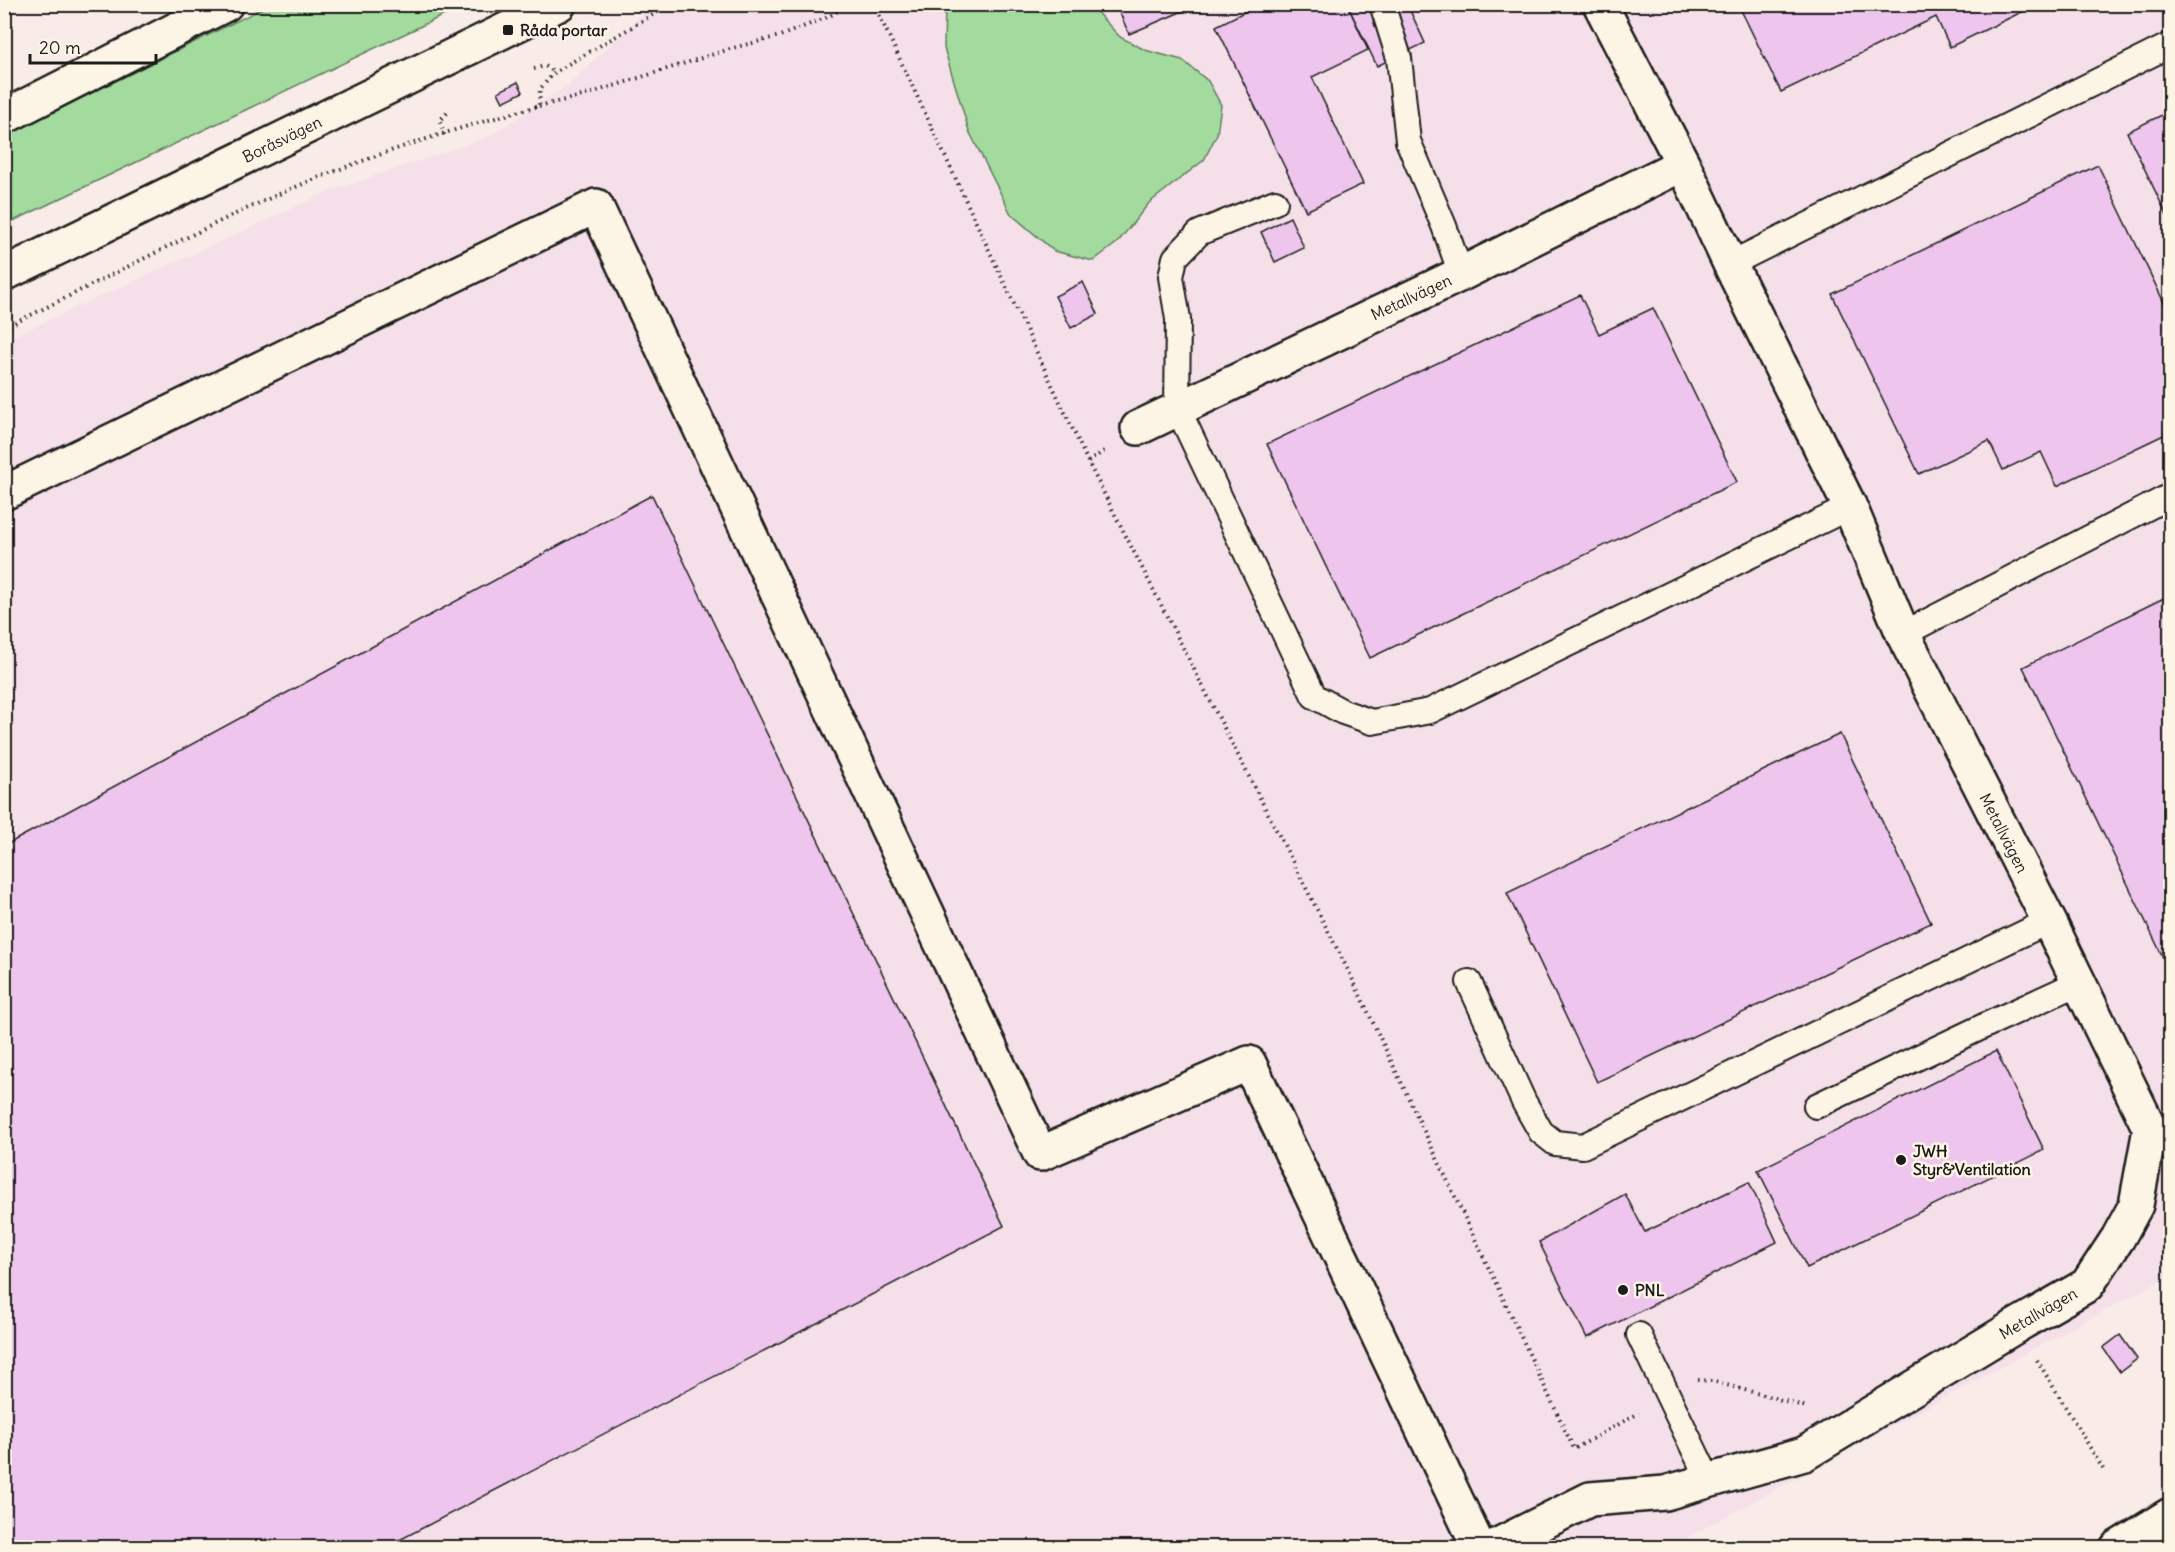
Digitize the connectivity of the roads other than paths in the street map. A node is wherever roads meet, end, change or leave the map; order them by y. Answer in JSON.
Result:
{"nodes":[{"id":1,"x":226,"y":4,"type":"edge"},
{"id":2,"x":560,"y":4,"type":"edge"},
{"id":3,"x":1382,"y":4,"type":"edge"},
{"id":4,"x":1600,"y":4,"type":"edge"},
{"id":5,"x":2170,"y":45,"type":"edge"},
{"id":6,"x":6,"y":113,"type":"edge"},
{"id":7,"x":1683,"y":164,"type":"junction"},
{"id":8,"x":1275,"y":202,"type":"dead end"},
{"id":9,"x":1730,"y":264,"type":"junction"},
{"id":10,"x":4,"y":274,"type":"edge"},
{"id":11,"x":1461,"y":274,"type":"junction"},
{"id":12,"x":1178,"y":407,"type":"junction"},
{"id":13,"x":1138,"y":428,"type":"dead end"},
{"id":14,"x":4,"y":493,"type":"edge"},
{"id":15,"x":2170,"y":496,"type":"edge"},
{"id":16,"x":1850,"y":507,"type":"junction"},
{"id":17,"x":1903,"y":634,"type":"junction"},
{"id":18,"x":2049,"y":921,"type":"junction"},
{"id":19,"x":1469,"y":982,"type":"dead end"},
{"id":20,"x":2078,"y":983,"type":"junction"},
{"id":21,"x":1816,"y":1106,"type":"dead end"},
{"id":22,"x":1639,"y":1335,"type":"dead end"},
{"id":23,"x":1709,"y":1481,"type":"junction"},
{"id":24,"x":2166,"y":1517,"type":"edge"},
{"id":25,"x":1479,"y":1548,"type":"edge"},
{"id":26,"x":1492,"y":1548,"type":"edge"},
{"id":27,"x":2117,"y":1548,"type":"edge"}],
"edges":[{"from":1,"to":6,"type":"main road"},
{"from":2,"to":10,"type":"main road","name":"Boråsvägen"},
{"from":3,"to":11,"type":"lane"},
{"from":4,"to":7,"type":"main road","name":"Metallvägen"},
{"from":5,"to":9,"type":"lane"},
{"from":7,"to":9,"type":"main road","name":"Metallvägen"},
{"from":7,"to":11,"type":"main road","name":"Metallvägen"},
{"from":8,"to":12,"type":"lane"},
{"from":9,"to":16,"type":"main road","name":"Metallvägen"},
{"from":11,"to":12,"type":"main road","name":"Metallvägen"},
{"from":12,"to":13,"type":"main road","name":"Metallvägen"},
{"from":12,"to":16,"type":"lane"},
{"from":14,"to":25,"type":"main road"},
{"from":15,"to":17,"type":"lane"},
{"from":16,"to":17,"type":"main road","name":"Metallvägen"},
{"from":17,"to":18,"type":"main road","name":"Metallvägen"},
{"from":18,"to":19,"type":"lane"},
{"from":18,"to":20,"type":"main road","name":"Metallvägen"},
{"from":20,"to":21,"type":"lane"},
{"from":20,"to":23,"type":"main road","name":"Metallvägen"},
{"from":22,"to":23,"type":"lane"},
{"from":23,"to":26,"type":"main road","name":"Metallvägen"},
{"from":24,"to":27,"type":"main road"}]}
